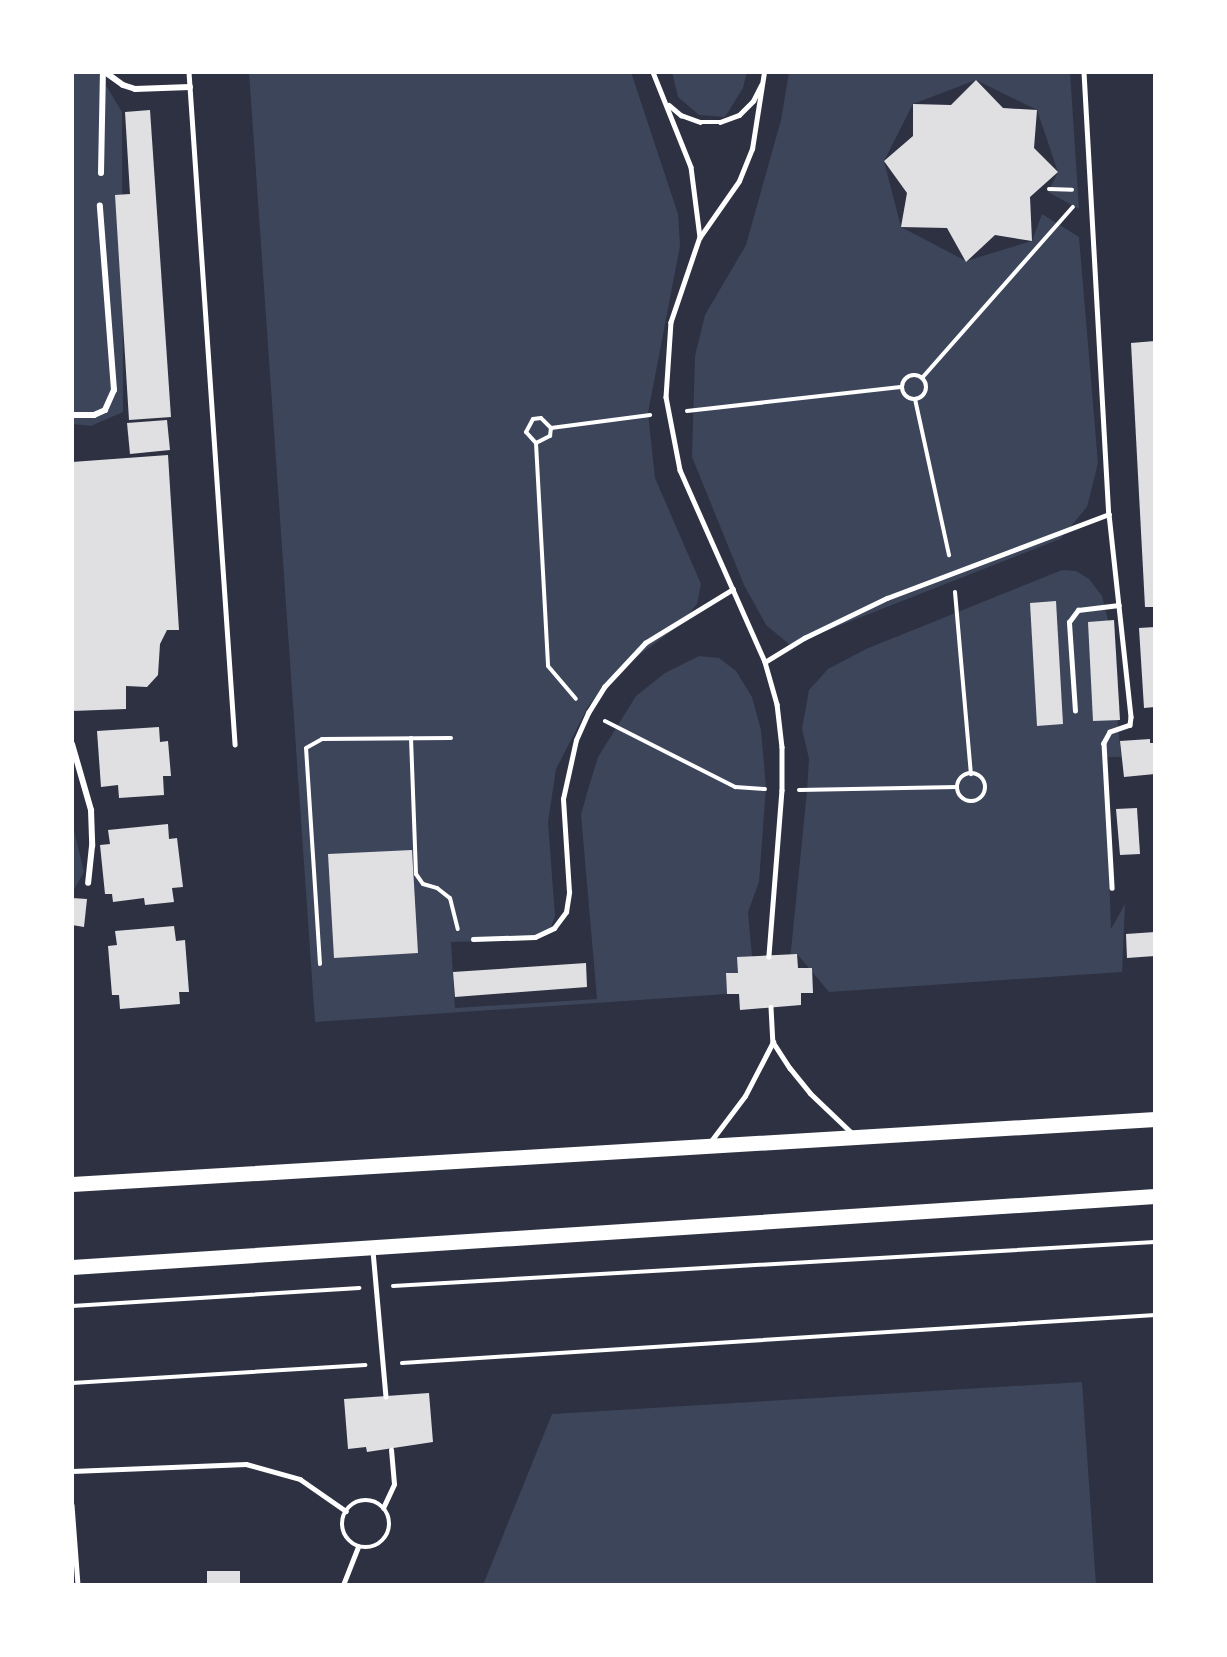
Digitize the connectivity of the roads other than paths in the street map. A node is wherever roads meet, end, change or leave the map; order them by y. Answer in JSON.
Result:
{"nodes":[{"id":1,"x":104,"y":72,"type":"edge"},
{"id":2,"x":189,"y":72,"type":"edge"},
{"id":3,"x":653,"y":72,"type":"edge"},
{"id":4,"x":764,"y":72,"type":"edge"},
{"id":5,"x":1084,"y":72,"type":"edge"},
{"id":6,"x":762,"y":82,"type":"junction"},
{"id":7,"x":190,"y":87,"type":"junction"},
{"id":8,"x":666,"y":102,"type":"junction"},
{"id":9,"x":101,"y":173,"type":"dead end"},
{"id":10,"x":100,"y":206,"type":"dead end"},
{"id":11,"x":700,"y":237,"type":"junction"},
{"id":12,"x":72,"y":415,"type":"edge"},
{"id":13,"x":1109,"y":514,"type":"junction"},
{"id":14,"x":733,"y":589,"type":"junction"},
{"id":15,"x":1119,"y":605,"type":"junction"},
{"id":16,"x":765,"y":662,"type":"junction"},
{"id":17,"x":1076,"y":711,"type":"dead end"},
{"id":18,"x":72,"y":744,"type":"edge"},
{"id":19,"x":236,"y":744,"type":"dead end"},
{"id":20,"x":88,"y":883,"type":"dead end"},
{"id":21,"x":1112,"y":888,"type":"dead end"},
{"id":22,"x":473,"y":939,"type":"road end"},
{"id":23,"x":769,"y":956,"type":"dead end"},
{"id":24,"x":771,"y":1008,"type":"dead end"},
{"id":25,"x":773,"y":1042,"type":"junction"},
{"id":26,"x":1155,"y":1119,"type":"edge"},
{"id":27,"x":857,"y":1136,"type":"junction"},
{"id":28,"x":708,"y":1145,"type":"junction"},
{"id":29,"x":72,"y":1184,"type":"edge"},
{"id":30,"x":1155,"y":1196,"type":"edge"},
{"id":31,"x":373,"y":1248,"type":"junction"},
{"id":32,"x":72,"y":1267,"type":"edge"},
{"id":33,"x":386,"y":1396,"type":"dead end"},
{"id":34,"x":391,"y":1450,"type":"dead end"},
{"id":35,"x":72,"y":1471,"type":"edge"},
{"id":36,"x":72,"y":1505,"type":"edge"},
{"id":37,"x":383,"y":1508,"type":"junction"},
{"id":38,"x":346,"y":1511,"type":"junction"},
{"id":39,"x":358,"y":1547,"type":"junction"},
{"id":40,"x":78,"y":1585,"type":"edge"},
{"id":41,"x":343,"y":1585,"type":"edge"}],
"edges":[{"from":1,"to":7,"type":"street"},
{"from":1,"to":9,"type":"street"},
{"from":2,"to":7,"type":"lane"},
{"from":3,"to":8,"type":"lane"},
{"from":4,"to":6,"type":"lane"},
{"from":5,"to":13,"type":"lane"},
{"from":6,"to":8,"type":"lane"},
{"from":6,"to":11,"type":"lane"},
{"from":7,"to":19,"type":"lane"},
{"from":8,"to":11,"type":"lane"},
{"from":10,"to":12,"type":"street"},
{"from":11,"to":14,"type":"lane"},
{"from":13,"to":15,"type":"lane"},
{"from":13,"to":16,"type":"lane"},
{"from":14,"to":16,"type":"lane"},
{"from":14,"to":22,"type":"lane"},
{"from":15,"to":17,"type":"lane"},
{"from":15,"to":21,"type":"lane"},
{"from":16,"to":23,"type":"lane"},
{"from":18,"to":20,"type":"street"},
{"from":24,"to":25,"type":"lane"},
{"from":25,"to":27,"type":"lane"},
{"from":25,"to":28,"type":"lane"},
{"from":26,"to":27,"type":"main road"},
{"from":27,"to":28,"type":"main road"},
{"from":28,"to":29,"type":"main road"},
{"from":30,"to":31,"type":"main road"},
{"from":31,"to":32,"type":"main road"},
{"from":31,"to":33,"type":"lane"},
{"from":34,"to":37,"type":"lane"},
{"from":35,"to":38,"type":"lane"},
{"from":36,"to":40,"type":"lane"},
{"from":37,"to":38,"type":"lane"},
{"from":37,"to":39,"type":"lane"},
{"from":38,"to":39,"type":"lane"},
{"from":39,"to":41,"type":"lane"}]}
